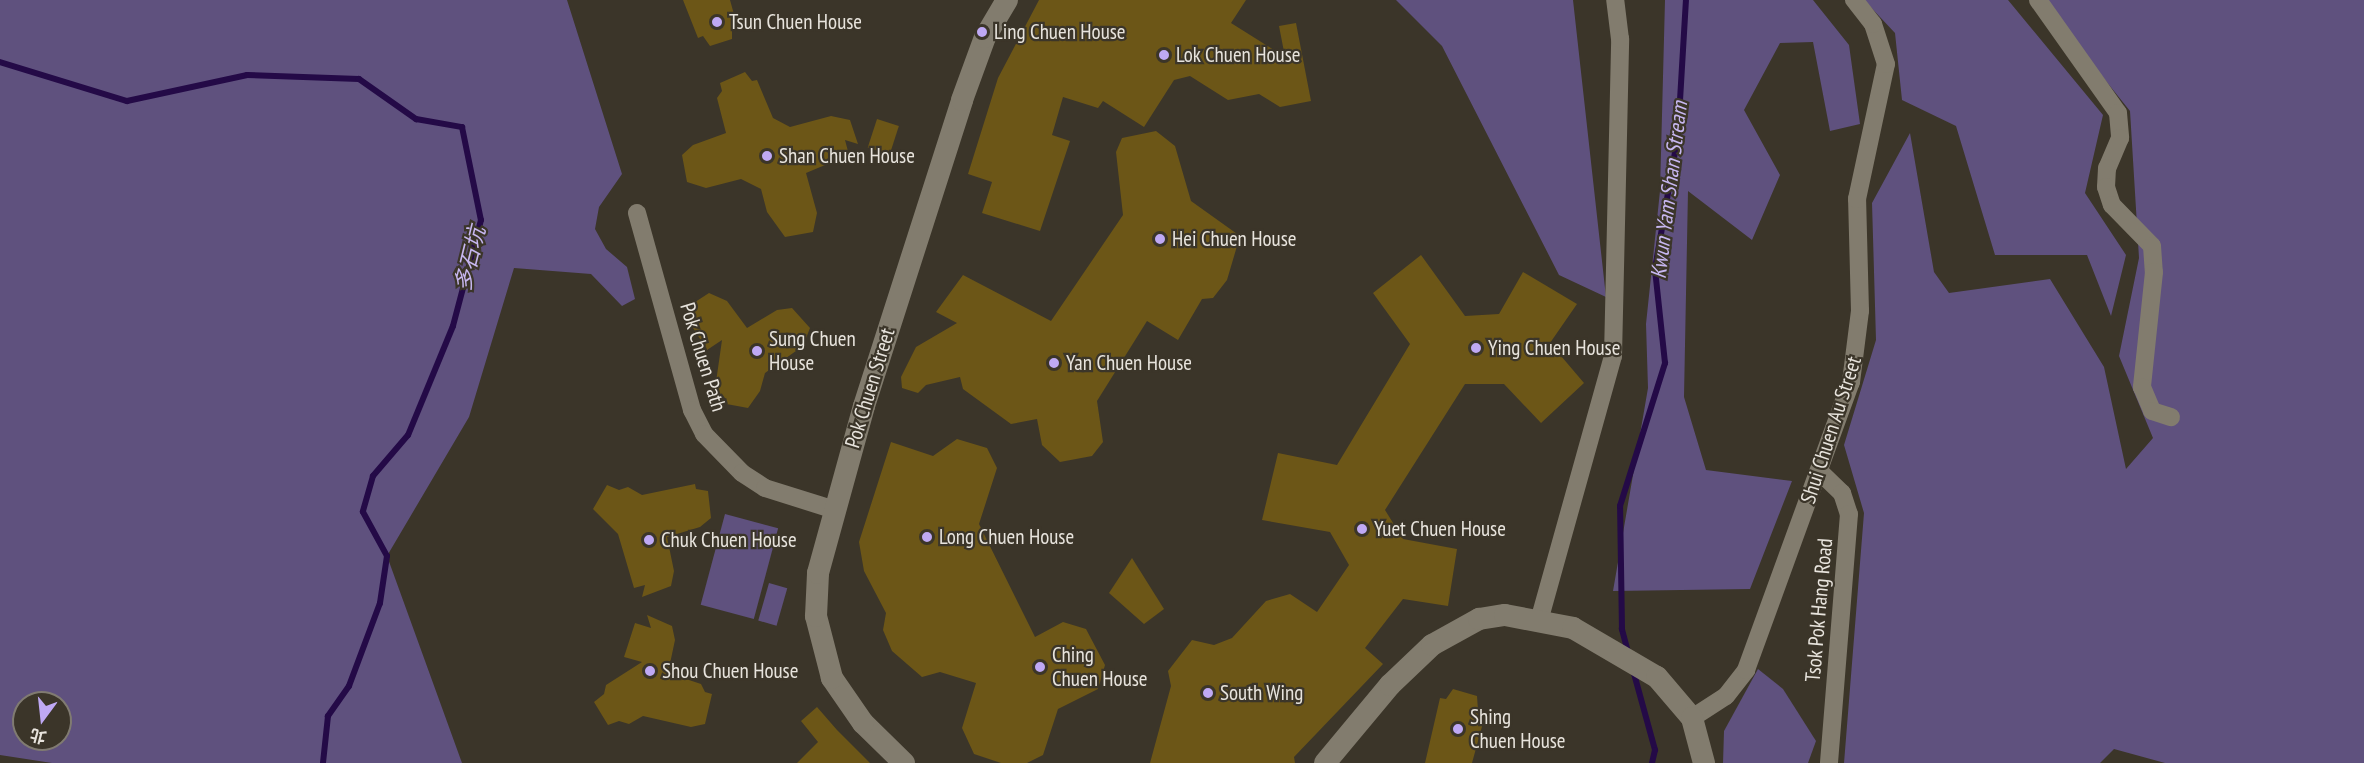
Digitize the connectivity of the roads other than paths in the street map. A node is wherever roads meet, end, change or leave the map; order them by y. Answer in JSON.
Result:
{"nodes":[{"id":1,"x":1007,"y":0,"type":"edge"},
{"id":2,"x":1615,"y":0,"type":"edge"},
{"id":3,"x":1854,"y":0,"type":"edge"},
{"id":4,"x":2038,"y":0,"type":"edge"},
{"id":5,"x":637,"y":213,"type":"dead end"},
{"id":6,"x":2171,"y":417,"type":"dead end"},
{"id":7,"x":1819,"y":471,"type":"junction"},
{"id":8,"x":835,"y":510,"type":"junction"},
{"id":9,"x":1539,"y":621,"type":"junction"},
{"id":10,"x":1692,"y":718,"type":"junction"},
{"id":11,"x":904,"y":763,"type":"edge"},
{"id":12,"x":1325,"y":763,"type":"edge"},
{"id":13,"x":1704,"y":763,"type":"edge"},
{"id":14,"x":1828,"y":763,"type":"edge"}],
"edges":[{"from":1,"to":8,"type":"street","name":"Pok Chuen Street"},
{"from":2,"to":9,"type":"street"},
{"from":3,"to":7,"type":"street","name":"Shui Chuen Au Street"},
{"from":4,"to":6,"type":"street"},
{"from":5,"to":8,"type":"street","name":"Pok Chuen Path"},
{"from":7,"to":10,"type":"street","name":"Shui Chuen Au Street"},
{"from":7,"to":14,"type":"street","name":"Tsok Pok Hang Road"},
{"from":8,"to":11,"type":"street","name":"Pok Chuen Street"},
{"from":9,"to":10,"type":"street"},
{"from":9,"to":12,"type":"street"},
{"from":10,"to":13,"type":"street"}]}
